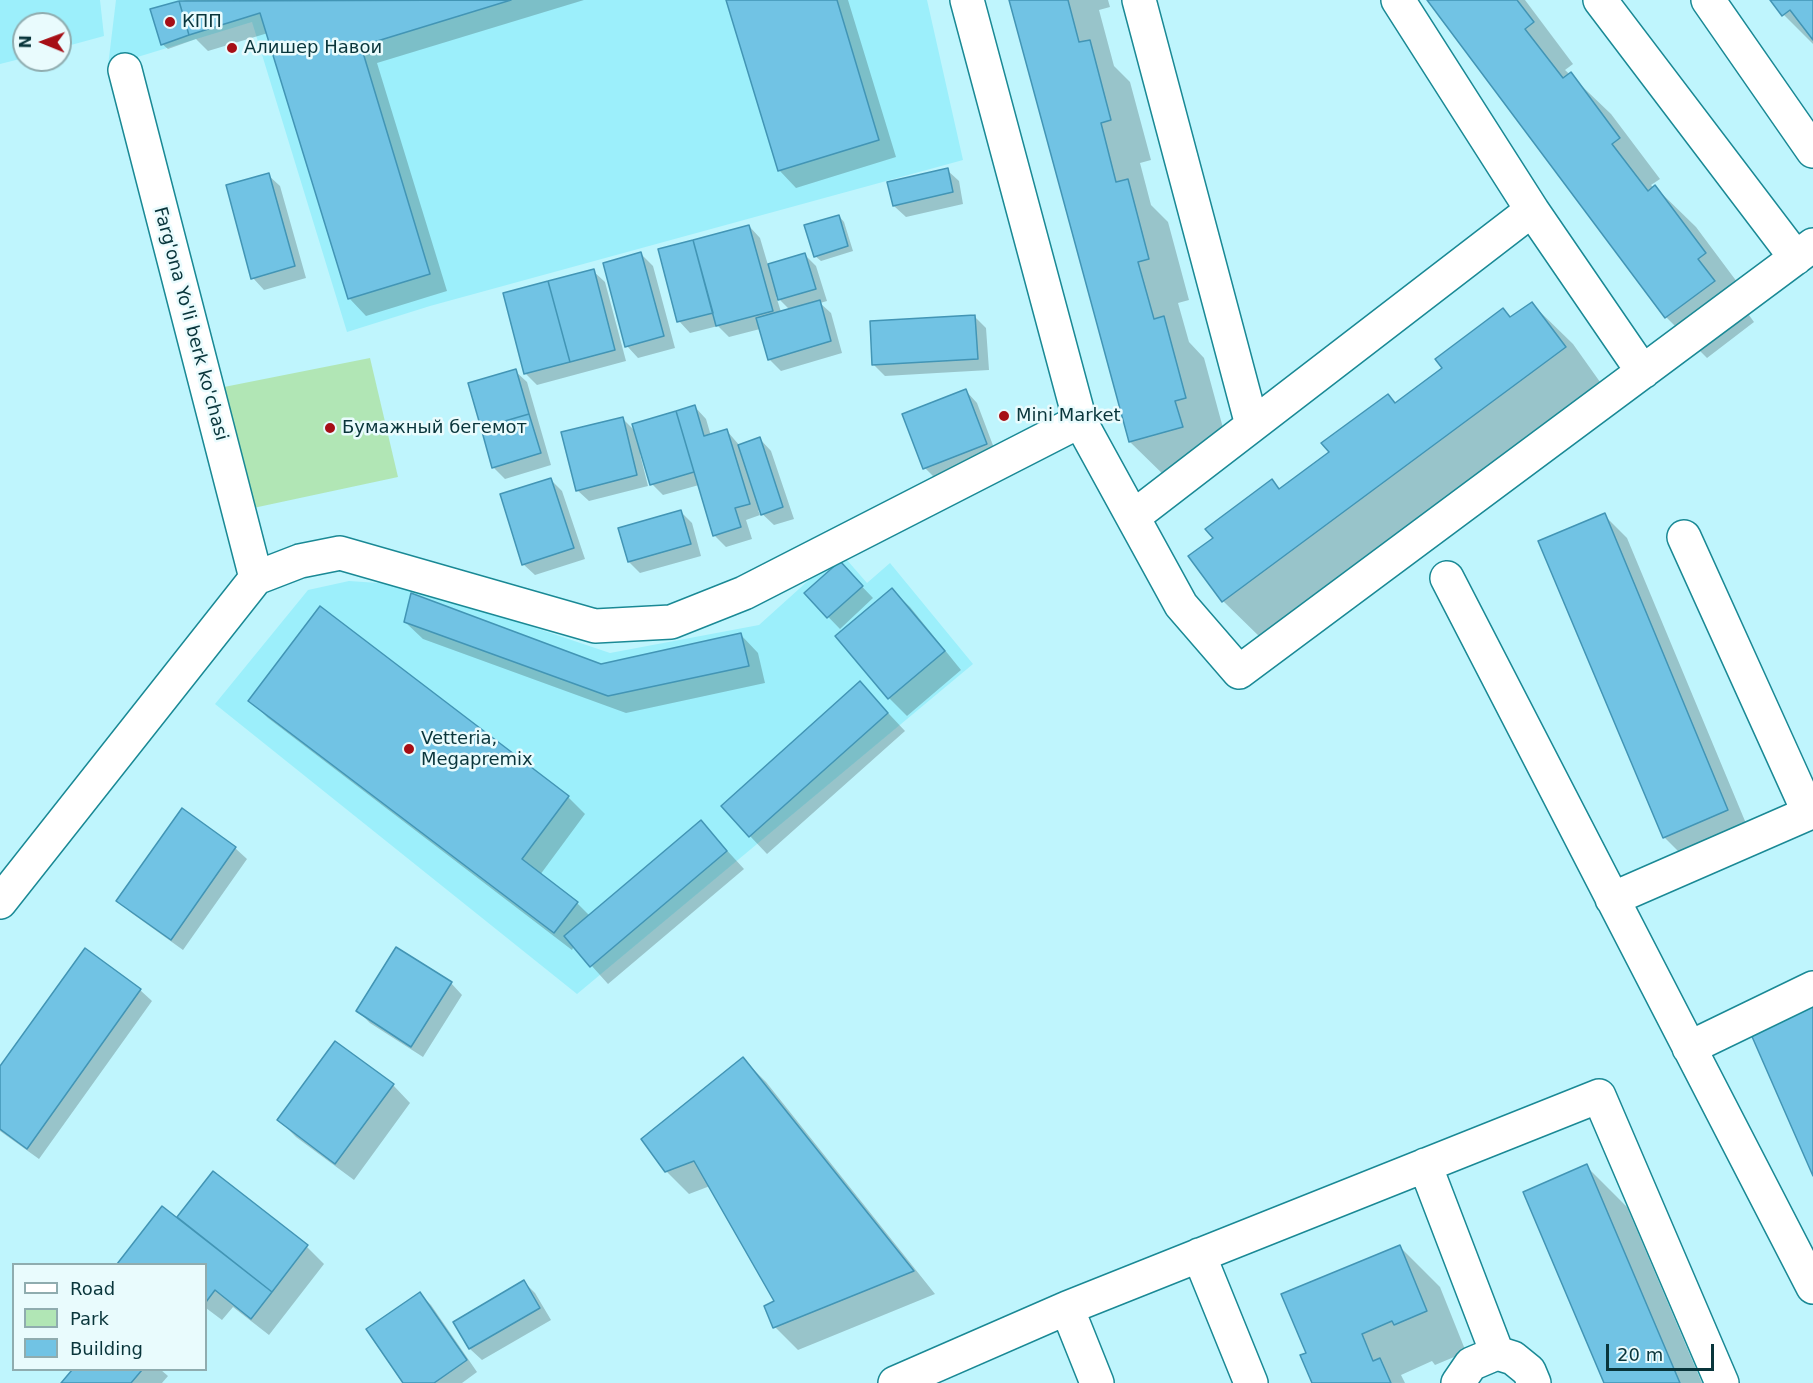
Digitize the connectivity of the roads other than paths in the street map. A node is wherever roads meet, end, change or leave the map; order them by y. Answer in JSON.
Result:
{"nodes":[{"id":1,"x":967,"y":0,"type":"edge"},
{"id":2,"x":1139,"y":0,"type":"edge"},
{"id":3,"x":1398,"y":0,"type":"edge"},
{"id":4,"x":1600,"y":0,"type":"edge"},
{"id":5,"x":1708,"y":0,"type":"edge"},
{"id":6,"x":124,"y":70,"type":"dead end"},
{"id":7,"x":1813,"y":151,"type":"edge"},
{"id":8,"x":1532,"y":210,"type":"junction"},
{"id":9,"x":1804,"y":252,"type":"edge"},
{"id":10,"x":1643,"y":372,"type":"junction"},
{"id":11,"x":1080,"y":421,"type":"junction"},
{"id":12,"x":1252,"y":425,"type":"junction"},
{"id":13,"x":1133,"y":516,"type":"junction"},
{"id":14,"x":1684,"y":537,"type":"dead end"},
{"id":15,"x":256,"y":578,"type":"junction"},
{"id":16,"x":1447,"y":578,"type":"dead end"},
{"id":17,"x":1811,"y":813,"type":"edge"},
{"id":18,"x":1612,"y":898,"type":"junction"},
{"id":19,"x":0,"y":902,"type":"edge"},
{"id":20,"x":1813,"y":988,"type":"edge"},
{"id":21,"x":1689,"y":1048,"type":"junction"},
{"id":22,"x":1425,"y":1165,"type":"junction"},
{"id":23,"x":1200,"y":1255,"type":"junction"},
{"id":24,"x":1810,"y":1272,"type":"edge"},
{"id":25,"x":1067,"y":1308,"type":"junction"},
{"id":26,"x":1497,"y":1353,"type":"junction"},
{"id":27,"x":896,"y":1383,"type":"edge"},
{"id":28,"x":1097,"y":1383,"type":"edge"},
{"id":29,"x":1251,"y":1383,"type":"edge"},
{"id":30,"x":1458,"y":1383,"type":"edge"},
{"id":31,"x":1534,"y":1383,"type":"edge"},
{"id":32,"x":1722,"y":1383,"type":"edge"}],
"edges":[{"from":1,"to":11,"type":"street"},
{"from":2,"to":12,"type":"street"},
{"from":3,"to":8,"type":"street"},
{"from":4,"to":9,"type":"street"},
{"from":5,"to":7,"type":"street"},
{"from":6,"to":15,"type":"street","name":"Farg'ona Yo'li berk ko'chasi"},
{"from":8,"to":10,"type":"street"},
{"from":8,"to":12,"type":"street"},
{"from":9,"to":10,"type":"street"},
{"from":10,"to":13,"type":"street"},
{"from":11,"to":13,"type":"street"},
{"from":11,"to":15,"type":"street"},
{"from":12,"to":13,"type":"street"},
{"from":14,"to":17,"type":"street"},
{"from":15,"to":19,"type":"street"},
{"from":16,"to":18,"type":"street"},
{"from":17,"to":18,"type":"street"},
{"from":18,"to":21,"type":"street"},
{"from":20,"to":21,"type":"street"},
{"from":21,"to":24,"type":"street"},
{"from":22,"to":23,"type":"street"},
{"from":22,"to":26,"type":"street"},
{"from":22,"to":32,"type":"street"},
{"from":23,"to":25,"type":"street"},
{"from":23,"to":29,"type":"street"},
{"from":25,"to":27,"type":"street"},
{"from":25,"to":28,"type":"street"},
{"from":26,"to":30,"type":"street"},
{"from":26,"to":31,"type":"street"}]}
